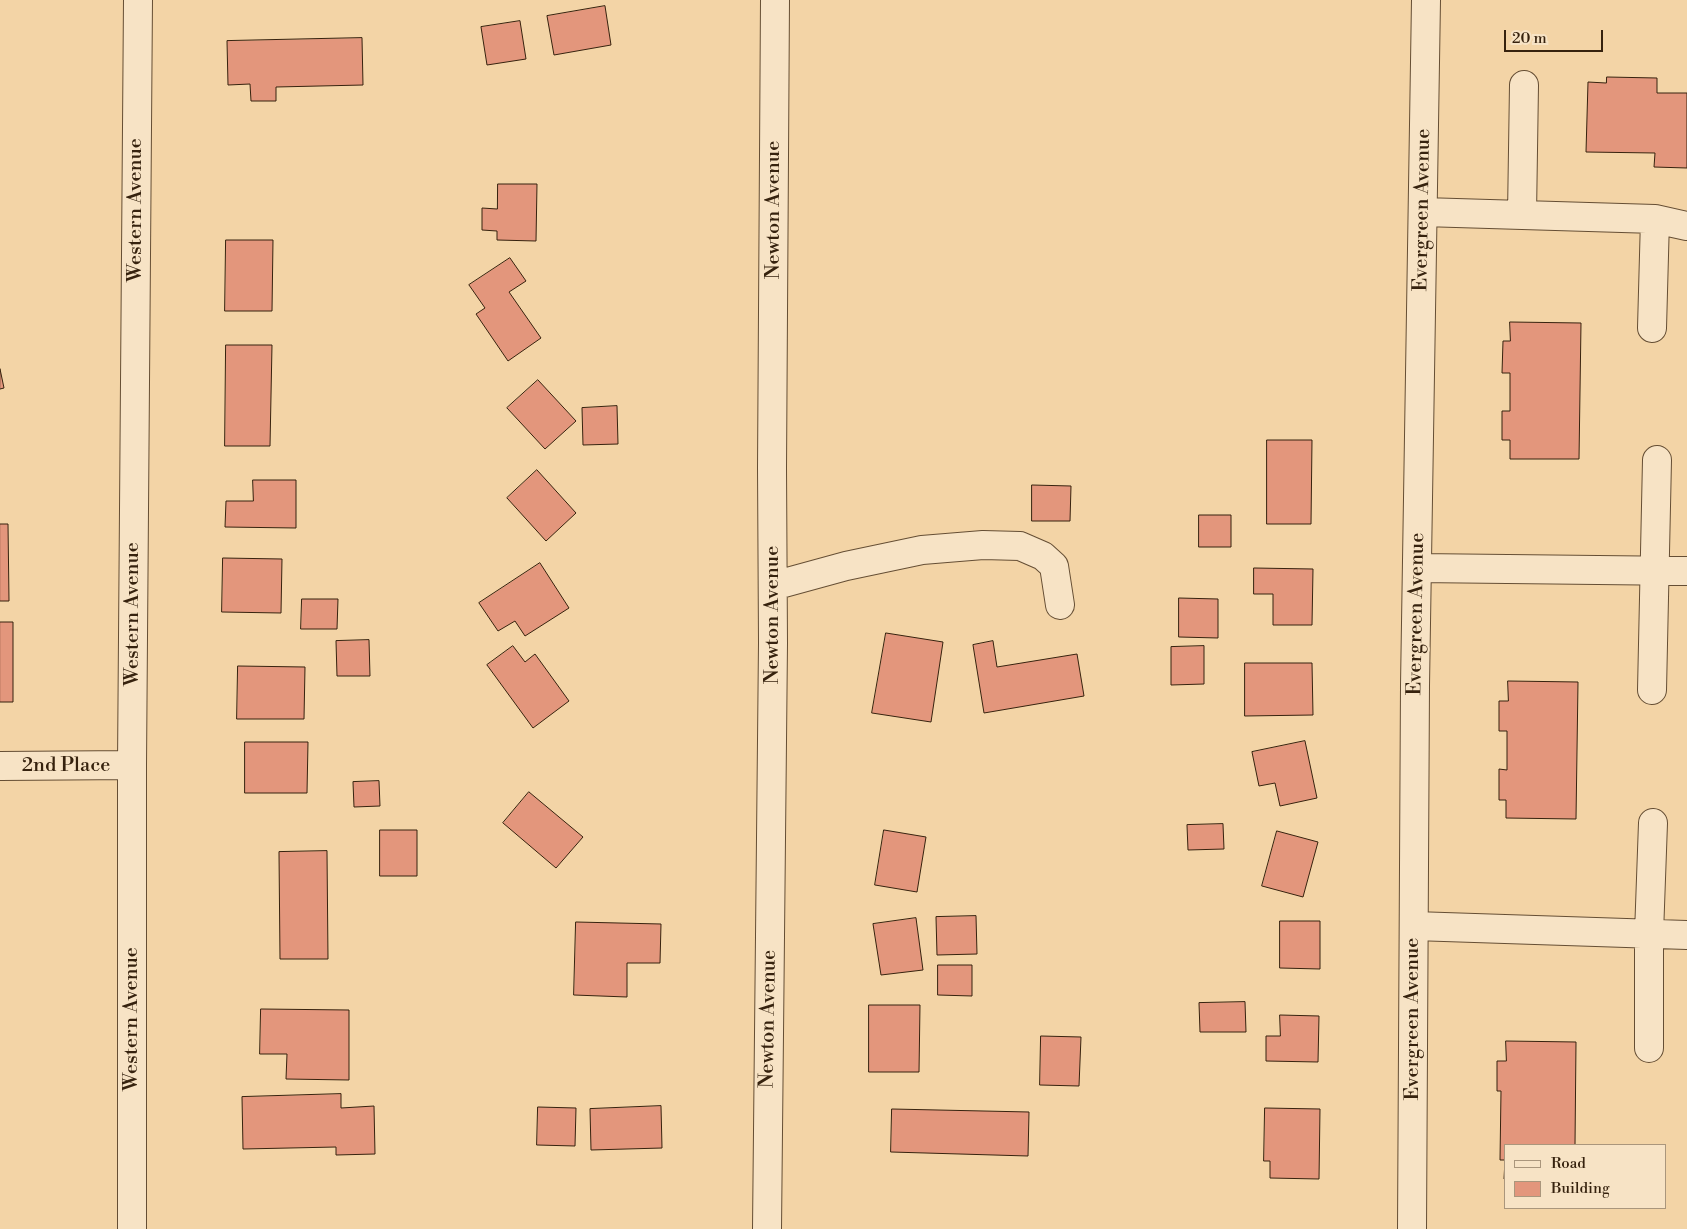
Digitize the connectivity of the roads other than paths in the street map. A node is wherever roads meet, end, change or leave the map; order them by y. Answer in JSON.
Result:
{"nodes":[{"id":1,"x":138,"y":0,"type":"edge"},
{"id":2,"x":776,"y":0,"type":"edge"},
{"id":3,"x":1426,"y":0,"type":"edge"},
{"id":4,"x":1524,"y":85,"type":"dead end"},
{"id":5,"x":1423,"y":212,"type":"junction"},
{"id":6,"x":1522,"y":215,"type":"junction"},
{"id":7,"x":1655,"y":219,"type":"junction"},
{"id":8,"x":1687,"y":226,"type":"edge"},
{"id":9,"x":1652,"y":328,"type":"dead end"},
{"id":10,"x":1657,"y":460,"type":"dead end"},
{"id":11,"x":1418,"y":568,"type":"junction"},
{"id":12,"x":1654,"y":571,"type":"junction"},
{"id":13,"x":1687,"y":571,"type":"edge"},
{"id":14,"x":773,"y":586,"type":"junction"},
{"id":15,"x":1060,"y":605,"type":"dead end"},
{"id":16,"x":1652,"y":690,"type":"dead end"},
{"id":17,"x":132,"y":765,"type":"junction"},
{"id":18,"x":0,"y":766,"type":"edge"},
{"id":19,"x":1653,"y":822,"type":"dead end"},
{"id":20,"x":1414,"y":926,"type":"junction"},
{"id":21,"x":1649,"y":934,"type":"junction"},
{"id":22,"x":1687,"y":936,"type":"edge"},
{"id":23,"x":1649,"y":1048,"type":"dead end"},
{"id":24,"x":132,"y":1229,"type":"edge"},
{"id":25,"x":767,"y":1229,"type":"edge"},
{"id":26,"x":1412,"y":1229,"type":"edge"}],
"edges":[{"from":1,"to":17,"type":"street","name":"Western Avenue"},
{"from":2,"to":14,"type":"street","name":"Newton Avenue"},
{"from":3,"to":5,"type":"street","name":"Evergreen Avenue"},
{"from":4,"to":6,"type":"street"},
{"from":5,"to":6,"type":"street"},
{"from":5,"to":11,"type":"street","name":"Evergreen Avenue"},
{"from":6,"to":7,"type":"street"},
{"from":7,"to":8,"type":"street"},
{"from":7,"to":9,"type":"street"},
{"from":10,"to":12,"type":"street"},
{"from":11,"to":12,"type":"street"},
{"from":11,"to":20,"type":"street","name":"Evergreen Avenue"},
{"from":12,"to":13,"type":"street"},
{"from":12,"to":16,"type":"street"},
{"from":14,"to":15,"type":"street"},
{"from":14,"to":25,"type":"street","name":"Newton Avenue"},
{"from":17,"to":18,"type":"street","name":"2nd Place"},
{"from":17,"to":24,"type":"street","name":"Western Avenue"},
{"from":19,"to":21,"type":"street"},
{"from":20,"to":21,"type":"street"},
{"from":20,"to":26,"type":"street","name":"Evergreen Avenue"},
{"from":21,"to":22,"type":"street"},
{"from":21,"to":23,"type":"street"}]}
